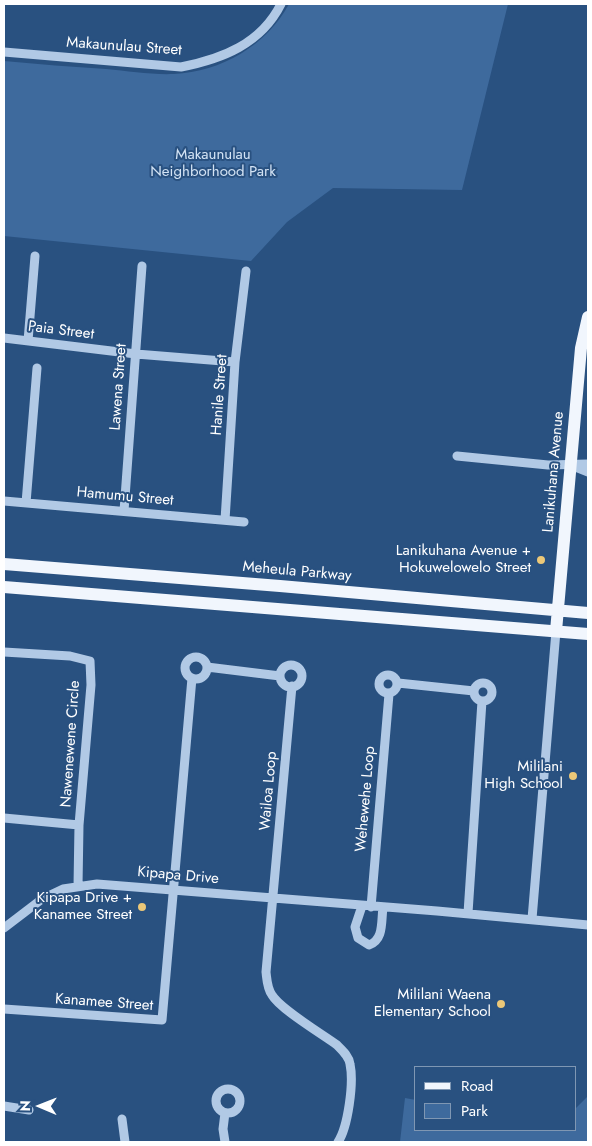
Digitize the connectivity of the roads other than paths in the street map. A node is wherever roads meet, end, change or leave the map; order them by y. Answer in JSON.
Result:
{"nodes":[{"id":1,"x":281,"y":4,"type":"edge"},
{"id":2,"x":4,"y":52,"type":"edge"},
{"id":3,"x":34,"y":256,"type":"dead end"},
{"id":4,"x":142,"y":266,"type":"dead end"},
{"id":5,"x":246,"y":272,"type":"dead end"},
{"id":6,"x":588,"y":317,"type":"edge"},
{"id":7,"x":4,"y":338,"type":"edge"},
{"id":8,"x":28,"y":342,"type":"junction"},
{"id":9,"x":136,"y":354,"type":"junction"},
{"id":10,"x":235,"y":362,"type":"junction"},
{"id":11,"x":36,"y":368,"type":"dead end"},
{"id":12,"x":458,"y":456,"type":"dead end"},
{"id":13,"x":588,"y":464,"type":"edge"},
{"id":14,"x":570,"y":465,"type":"junction"},
{"id":15,"x":588,"y":472,"type":"edge"},
{"id":16,"x":4,"y":501,"type":"edge"},
{"id":17,"x":26,"y":503,"type":"junction"},
{"id":18,"x":124,"y":511,"type":"junction"},
{"id":19,"x":225,"y":520,"type":"junction"},
{"id":20,"x":244,"y":522,"type":"dead end"},
{"id":21,"x":4,"y":564,"type":"edge"},
{"id":22,"x":4,"y":587,"type":"edge"},
{"id":23,"x":558,"y":610,"type":"junction"},
{"id":24,"x":588,"y":613,"type":"edge"},
{"id":25,"x":556,"y":631,"type":"junction"},
{"id":26,"x":588,"y":634,"type":"edge"},
{"id":27,"x":4,"y":652,"type":"edge"},
{"id":28,"x":206,"y":667,"type":"junction"},
{"id":29,"x":280,"y":676,"type":"junction"},
{"id":30,"x":192,"y":678,"type":"junction"},
{"id":31,"x":398,"y":683,"type":"junction"},
{"id":32,"x":292,"y":686,"type":"junction"},
{"id":33,"x":474,"y":691,"type":"junction"},
{"id":34,"x":389,"y":694,"type":"junction"},
{"id":35,"x":482,"y":701,"type":"junction"},
{"id":36,"x":4,"y":818,"type":"edge"},
{"id":37,"x":79,"y":825,"type":"junction"},
{"id":38,"x":78,"y":886,"type":"junction"},
{"id":39,"x":174,"y":889,"type":"junction"},
{"id":40,"x":272,"y":899,"type":"junction"},
{"id":41,"x":367,"y":906,"type":"junction"},
{"id":42,"x":383,"y":907,"type":"junction"},
{"id":43,"x":468,"y":914,"type":"junction"},
{"id":44,"x":532,"y":919,"type":"junction"},
{"id":45,"x":588,"y":924,"type":"edge"},
{"id":46,"x":4,"y":928,"type":"edge"},
{"id":47,"x":4,"y":1009,"type":"edge"},
{"id":48,"x":4,"y":1106,"type":"edge"},
{"id":49,"x":29,"y":1110,"type":"dead end"},
{"id":50,"x":225,"y":1113,"type":"dead end"},
{"id":51,"x":122,"y":1119,"type":"dead end"},
{"id":52,"x":125,"y":1142,"type":"edge"},
{"id":53,"x":225,"y":1142,"type":"edge"},
{"id":54,"x":338,"y":1142,"type":"edge"}],
"edges":[{"from":1,"to":2,"type":"street","name":"Makaunulau Street"},
{"from":3,"to":8,"type":"street"},
{"from":4,"to":9,"type":"street","name":"Lawena Street"},
{"from":5,"to":10,"type":"street","name":"Hanile Street"},
{"from":6,"to":14,"type":"main road","name":"Lanikuhana Avenue"},
{"from":7,"to":8,"type":"street","name":"Paia Street"},
{"from":8,"to":9,"type":"street","name":"Paia Street"},
{"from":9,"to":10,"type":"street","name":"Paia Street"},
{"from":9,"to":18,"type":"street","name":"Lawena Street"},
{"from":10,"to":19,"type":"street","name":"Hanile Street"},
{"from":11,"to":17,"type":"street"},
{"from":12,"to":14,"type":"street"},
{"from":13,"to":14,"type":"street"},
{"from":14,"to":15,"type":"street"},
{"from":14,"to":23,"type":"main road","name":"Lanikuhana Avenue"},
{"from":16,"to":17,"type":"street","name":"Hamumu Street"},
{"from":17,"to":18,"type":"street","name":"Hamumu Street"},
{"from":18,"to":19,"type":"street","name":"Hamumu Street"},
{"from":19,"to":20,"type":"street","name":"Hamumu Street"},
{"from":21,"to":23,"type":"main road","name":"Meheula Parkway"},
{"from":22,"to":25,"type":"main road"},
{"from":23,"to":24,"type":"main road","name":"Meheula Parkway"},
{"from":23,"to":25,"type":"main road","name":"Lanikuhana Avenue"},
{"from":25,"to":26,"type":"main road"},
{"from":25,"to":44,"type":"street"},
{"from":27,"to":37,"type":"street","name":"Nawenewene Circle"},
{"from":28,"to":29,"type":"street","name":"Wailoa Loop"},
{"from":28,"to":30,"type":"street"},
{"from":28,"to":30,"type":"street","name":"Wailoa Loop"},
{"from":29,"to":32,"type":"street"},
{"from":29,"to":32,"type":"street","name":"Wailoa Loop"},
{"from":30,"to":39,"type":"street","name":"Wailoa Loop"},
{"from":31,"to":33,"type":"street","name":"Wehewehe Loop"},
{"from":31,"to":34,"type":"street"},
{"from":31,"to":34,"type":"street","name":"Wehewehe Loop"},
{"from":32,"to":40,"type":"street","name":"Wailoa Loop"},
{"from":33,"to":35,"type":"street"},
{"from":33,"to":35,"type":"street","name":"Wehewehe Loop"},
{"from":34,"to":41,"type":"street","name":"Wehewehe Loop"},
{"from":35,"to":43,"type":"street","name":"Wehewehe Loop"},
{"from":36,"to":37,"type":"street","name":"Nawenewene Circle"},
{"from":37,"to":38,"type":"street","name":"Nawenewene Circle"},
{"from":38,"to":39,"type":"street","name":"Kipapa Drive"},
{"from":38,"to":46,"type":"street","name":"Kipapa Drive"},
{"from":39,"to":40,"type":"street","name":"Kipapa Drive"},
{"from":39,"to":47,"type":"street","name":"Kanamee Street"},
{"from":40,"to":41,"type":"street","name":"Kipapa Drive"},
{"from":40,"to":54,"type":"street","name":"Wailoa Loop"},
{"from":41,"to":42,"type":"street","name":"Kipapa Drive"},
{"from":41,"to":42,"type":"street"},
{"from":42,"to":43,"type":"street","name":"Kipapa Drive"},
{"from":43,"to":44,"type":"street","name":"Kipapa Drive"},
{"from":44,"to":45,"type":"street","name":"Kipapa Drive"},
{"from":48,"to":49,"type":"street"},
{"from":50,"to":53,"type":"street"},
{"from":51,"to":52,"type":"street"}]}
